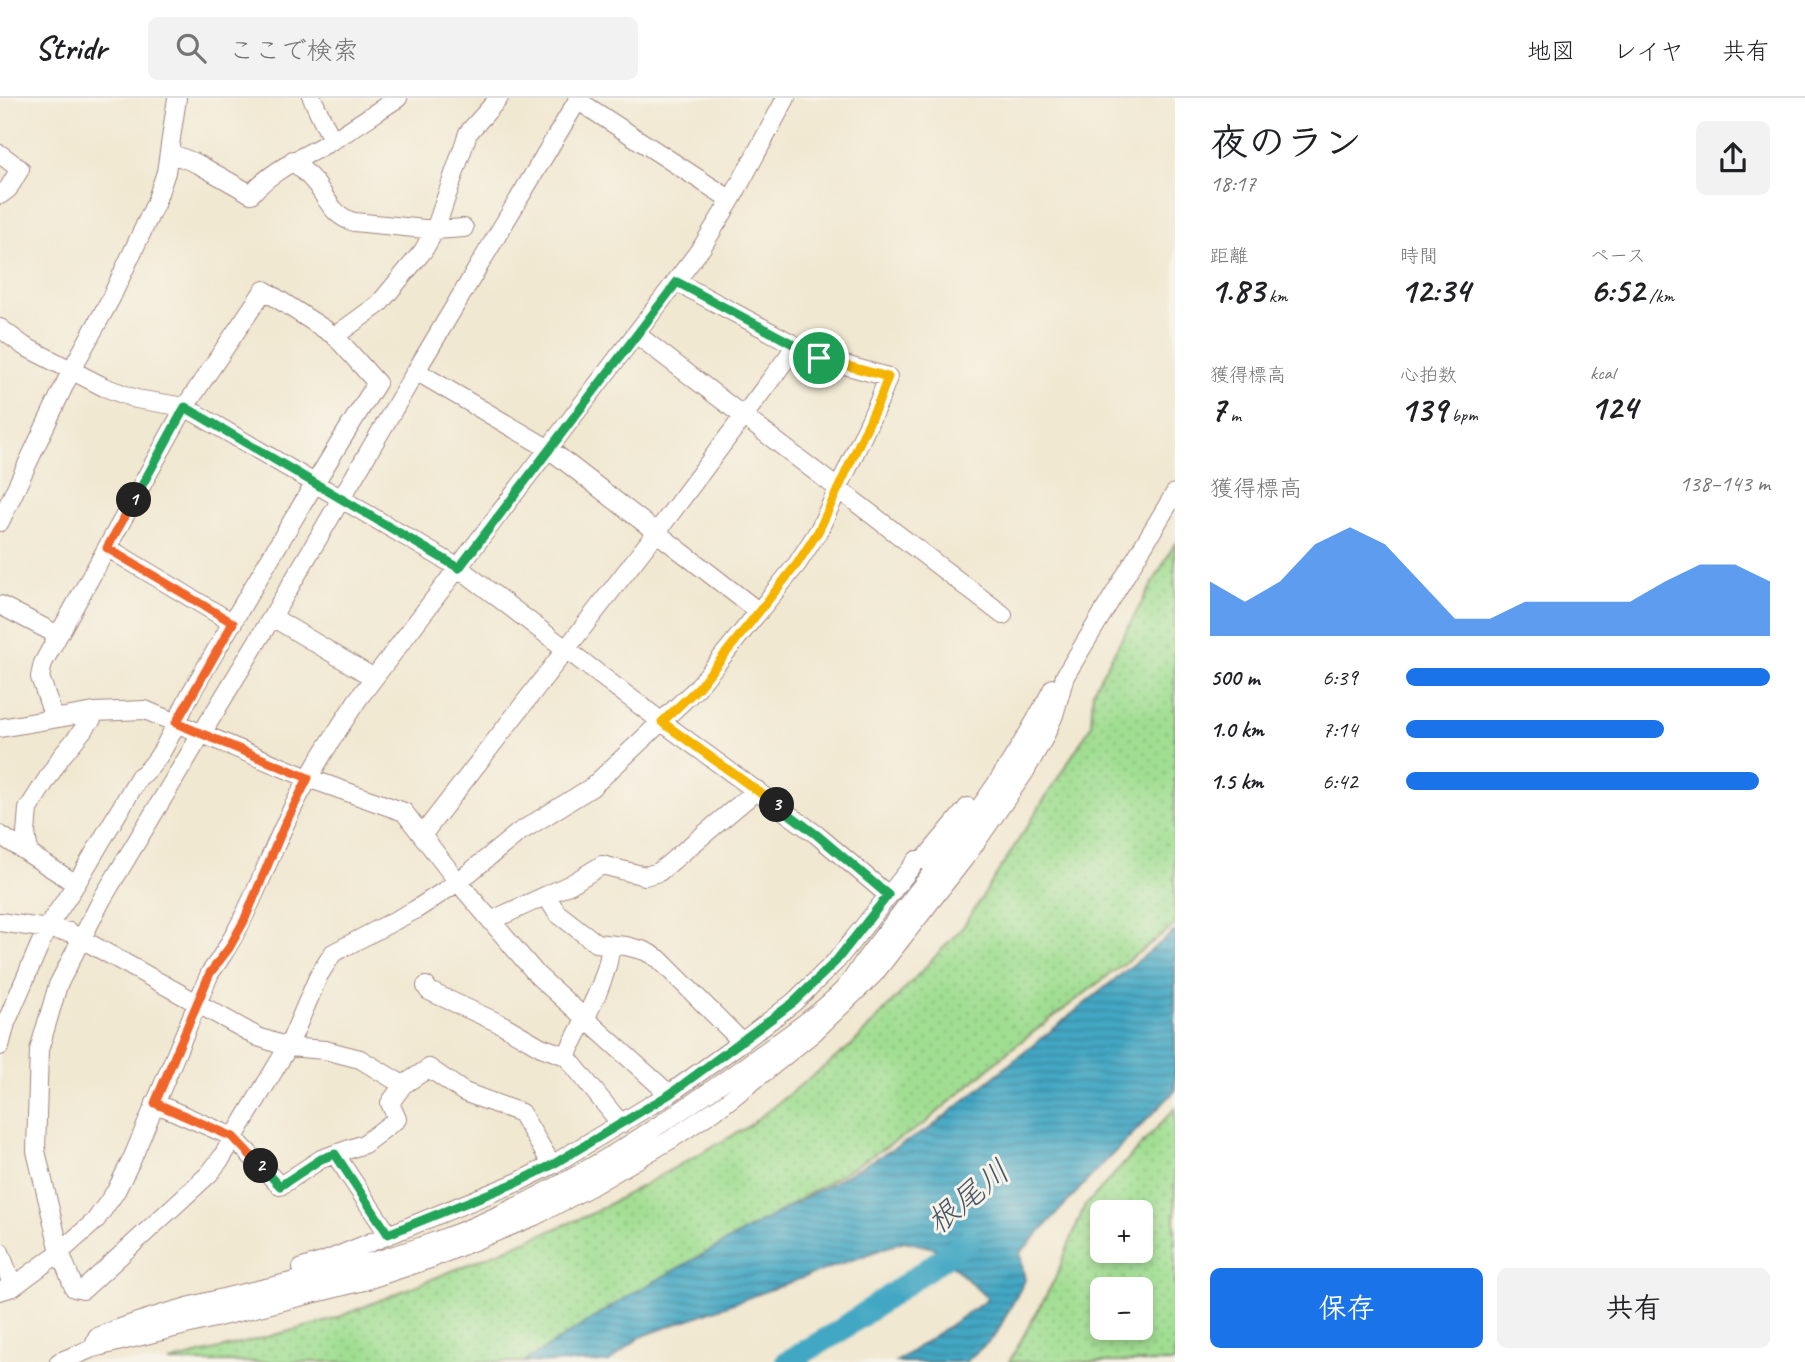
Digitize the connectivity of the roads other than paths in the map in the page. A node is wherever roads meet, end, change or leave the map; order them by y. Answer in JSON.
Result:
{"nodes":[{"id":1,"x":177,"y":98,"type":"edge"},
{"id":2,"x":312,"y":98,"type":"edge"},
{"id":3,"x":398,"y":98,"type":"edge"},
{"id":4,"x":499,"y":98,"type":"edge"},
{"id":5,"x":786,"y":98,"type":"edge"},
{"id":6,"x":578,"y":99,"type":"edge"},
{"id":7,"x":332,"y":141,"type":"junction"},
{"id":8,"x":170,"y":153,"type":"junction"},
{"id":9,"x":0,"y":154,"type":"edge"},
{"id":10,"x":293,"y":160,"type":"junction"},
{"id":11,"x":0,"y":195,"type":"edge"},
{"id":12,"x":731,"y":200,"type":"junction"},
{"id":13,"x":464,"y":228,"type":"dead end"},
{"id":14,"x":435,"y":230,"type":"junction"},
{"id":15,"x":677,"y":282,"type":"junction"},
{"id":16,"x":0,"y":328,"type":"edge"},
{"id":17,"x":636,"y":334,"type":"junction"},
{"id":18,"x":335,"y":336,"type":"junction"},
{"id":19,"x":796,"y":346,"type":"junction"},
{"id":20,"x":72,"y":369,"type":"junction"},
{"id":21,"x":416,"y":371,"type":"junction"},
{"id":22,"x":185,"y":407,"type":"junction"},
{"id":23,"x":744,"y":416,"type":"junction"},
{"id":24,"x":549,"y":449,"type":"junction"},
{"id":25,"x":314,"y":482,"type":"junction"},
{"id":26,"x":838,"y":488,"type":"junction"},
{"id":27,"x":1175,"y":493,"type":"edge"},
{"id":28,"x":341,"y":498,"type":"junction"},
{"id":29,"x":0,"y":522,"type":"edge"},
{"id":30,"x":656,"y":533,"type":"junction"},
{"id":31,"x":107,"y":548,"type":"junction"},
{"id":32,"x":459,"y":568,"type":"junction"},
{"id":33,"x":0,"y":605,"type":"edge"},
{"id":34,"x":759,"y":612,"type":"junction"},
{"id":35,"x":1003,"y":615,"type":"dead end"},
{"id":36,"x":272,"y":617,"type":"junction"},
{"id":37,"x":233,"y":623,"type":"junction"},
{"id":38,"x":58,"y":635,"type":"junction"},
{"id":39,"x":566,"y":649,"type":"junction"},
{"id":40,"x":1065,"y":676,"type":"junction"},
{"id":41,"x":374,"y":678,"type":"junction"},
{"id":42,"x":94,"y":712,"type":"junction"},
{"id":43,"x":54,"y":718,"type":"junction"},
{"id":44,"x":662,"y":722,"type":"junction"},
{"id":45,"x":176,"y":723,"type":"junction"},
{"id":46,"x":0,"y":728,"type":"edge"},
{"id":47,"x":201,"y":734,"type":"junction"},
{"id":48,"x":308,"y":778,"type":"junction"},
{"id":49,"x":998,"y":781,"type":"junction"},
{"id":50,"x":757,"y":790,"type":"junction"},
{"id":51,"x":423,"y":834,"type":"junction"},
{"id":52,"x":0,"y":835,"type":"edge"},
{"id":53,"x":29,"y":853,"type":"junction"},
{"id":54,"x":458,"y":881,"type":"junction"},
{"id":55,"x":76,"y":884,"type":"junction"},
{"id":56,"x":888,"y":895,"type":"junction"},
{"id":57,"x":547,"y":897,"type":"junction"},
{"id":58,"x":0,"y":922,"type":"edge"},
{"id":59,"x":493,"y":922,"type":"junction"},
{"id":60,"x":47,"y":928,"type":"junction"},
{"id":61,"x":83,"y":939,"type":"junction"},
{"id":62,"x":610,"y":946,"type":"junction"},
{"id":63,"x":426,"y":986,"type":"dead end"},
{"id":64,"x":198,"y":1002,"type":"junction"},
{"id":65,"x":585,"y":1017,"type":"junction"},
{"id":66,"x":742,"y":1042,"type":"junction"},
{"id":67,"x":0,"y":1046,"type":"edge"},
{"id":68,"x":288,"y":1047,"type":"junction"},
{"id":69,"x":566,"y":1056,"type":"junction"},
{"id":70,"x":403,"y":1085,"type":"junction"},
{"id":71,"x":670,"y":1094,"type":"junction"},
{"id":72,"x":155,"y":1103,"type":"junction"},
{"id":73,"x":621,"y":1124,"type":"junction"},
{"id":74,"x":233,"y":1137,"type":"junction"},
{"id":75,"x":335,"y":1154,"type":"junction"},
{"id":76,"x":552,"y":1165,"type":"junction"},
{"id":77,"x":388,"y":1234,"type":"junction"},
{"id":78,"x":0,"y":1252,"type":"edge"},
{"id":79,"x":60,"y":1252,"type":"junction"},
{"id":80,"x":266,"y":1288,"type":"junction"},
{"id":81,"x":6,"y":1289,"type":"edge"},
{"id":82,"x":93,"y":1348,"type":"junction"},
{"id":83,"x":59,"y":1362,"type":"edge"}],
"edges":[{"from":1,"to":8,"type":"street"},
{"from":2,"to":7,"type":"street"},
{"from":3,"to":7,"type":"street"},
{"from":4,"to":14,"type":"street"},
{"from":5,"to":12,"type":"street"},
{"from":6,"to":12,"type":"street"},
{"from":6,"to":21,"type":"street"},
{"from":7,"to":10,"type":"street"},
{"from":8,"to":10,"type":"street"},
{"from":8,"to":20,"type":"street"},
{"from":9,"to":11,"type":"street"},
{"from":10,"to":14,"type":"street"},
{"from":12,"to":15,"type":"street"},
{"from":13,"to":14,"type":"street"},
{"from":14,"to":18,"type":"street"},
{"from":15,"to":17,"type":"street"},
{"from":15,"to":19,"type":"street"},
{"from":16,"to":20,"type":"street"},
{"from":17,"to":23,"type":"street"},
{"from":17,"to":24,"type":"street"},
{"from":18,"to":22,"type":"street"},
{"from":18,"to":25,"type":"street"},
{"from":19,"to":23,"type":"street"},
{"from":19,"to":26,"type":"street"},
{"from":20,"to":22,"type":"street"},
{"from":20,"to":29,"type":"street"},
{"from":21,"to":24,"type":"street"},
{"from":21,"to":28,"type":"street"},
{"from":22,"to":25,"type":"street"},
{"from":22,"to":31,"type":"street"},
{"from":23,"to":26,"type":"street"},
{"from":23,"to":30,"type":"street"},
{"from":24,"to":30,"type":"street"},
{"from":24,"to":32,"type":"street"},
{"from":25,"to":28,"type":"street"},
{"from":25,"to":37,"type":"street"},
{"from":26,"to":34,"type":"street"},
{"from":26,"to":35,"type":"street"},
{"from":27,"to":40,"type":"street"},
{"from":28,"to":32,"type":"street"},
{"from":28,"to":36,"type":"street"},
{"from":30,"to":34,"type":"street"},
{"from":30,"to":39,"type":"street"},
{"from":31,"to":37,"type":"street"},
{"from":31,"to":38,"type":"street"},
{"from":32,"to":39,"type":"street"},
{"from":32,"to":41,"type":"street"},
{"from":33,"to":38,"type":"street"},
{"from":34,"to":44,"type":"street"},
{"from":36,"to":41,"type":"street"},
{"from":36,"to":47,"type":"street"},
{"from":37,"to":45,"type":"street"},
{"from":38,"to":43,"type":"street"},
{"from":39,"to":44,"type":"street"},
{"from":39,"to":51,"type":"street"},
{"from":40,"to":49,"type":"street"},
{"from":40,"to":82,"type":"street"},
{"from":41,"to":48,"type":"street"},
{"from":42,"to":43,"type":"street"},
{"from":42,"to":45,"type":"street"},
{"from":42,"to":53,"type":"street"},
{"from":43,"to":46,"type":"street"},
{"from":44,"to":50,"type":"street"},
{"from":44,"to":54,"type":"street"},
{"from":45,"to":47,"type":"street"},
{"from":45,"to":55,"type":"street"},
{"from":47,"to":48,"type":"street"},
{"from":47,"to":61,"type":"street"},
{"from":48,"to":51,"type":"street"},
{"from":48,"to":64,"type":"street"},
{"from":49,"to":56,"type":"street"},
{"from":49,"to":80,"type":"street"},
{"from":50,"to":56,"type":"street"},
{"from":50,"to":57,"type":"street"},
{"from":51,"to":54,"type":"street"},
{"from":52,"to":53,"type":"street"},
{"from":53,"to":55,"type":"street"},
{"from":54,"to":59,"type":"street"},
{"from":54,"to":68,"type":"street"},
{"from":55,"to":60,"type":"street"},
{"from":56,"to":66,"type":"street"},
{"from":57,"to":59,"type":"street"},
{"from":57,"to":62,"type":"street"},
{"from":58,"to":60,"type":"street"},
{"from":59,"to":65,"type":"street"},
{"from":60,"to":61,"type":"street"},
{"from":60,"to":67,"type":"street"},
{"from":61,"to":64,"type":"street"},
{"from":61,"to":79,"type":"street"},
{"from":62,"to":65,"type":"street"},
{"from":62,"to":66,"type":"street"},
{"from":63,"to":69,"type":"street"},
{"from":64,"to":68,"type":"street"},
{"from":64,"to":72,"type":"street"},
{"from":65,"to":69,"type":"street"},
{"from":65,"to":71,"type":"street"},
{"from":66,"to":71,"type":"street"},
{"from":68,"to":70,"type":"street"},
{"from":68,"to":74,"type":"street"},
{"from":69,"to":73,"type":"street"},
{"from":70,"to":75,"type":"street"},
{"from":70,"to":76,"type":"street"},
{"from":71,"to":73,"type":"street"},
{"from":72,"to":74,"type":"street"},
{"from":72,"to":79,"type":"street"},
{"from":73,"to":76,"type":"street"},
{"from":74,"to":75,"type":"street"},
{"from":74,"to":79,"type":"street"},
{"from":75,"to":77,"type":"street"},
{"from":76,"to":77,"type":"street"},
{"from":77,"to":80,"type":"street"},
{"from":78,"to":81,"type":"street"},
{"from":79,"to":81,"type":"street"},
{"from":80,"to":82,"type":"street"},
{"from":82,"to":83,"type":"street"}]}
